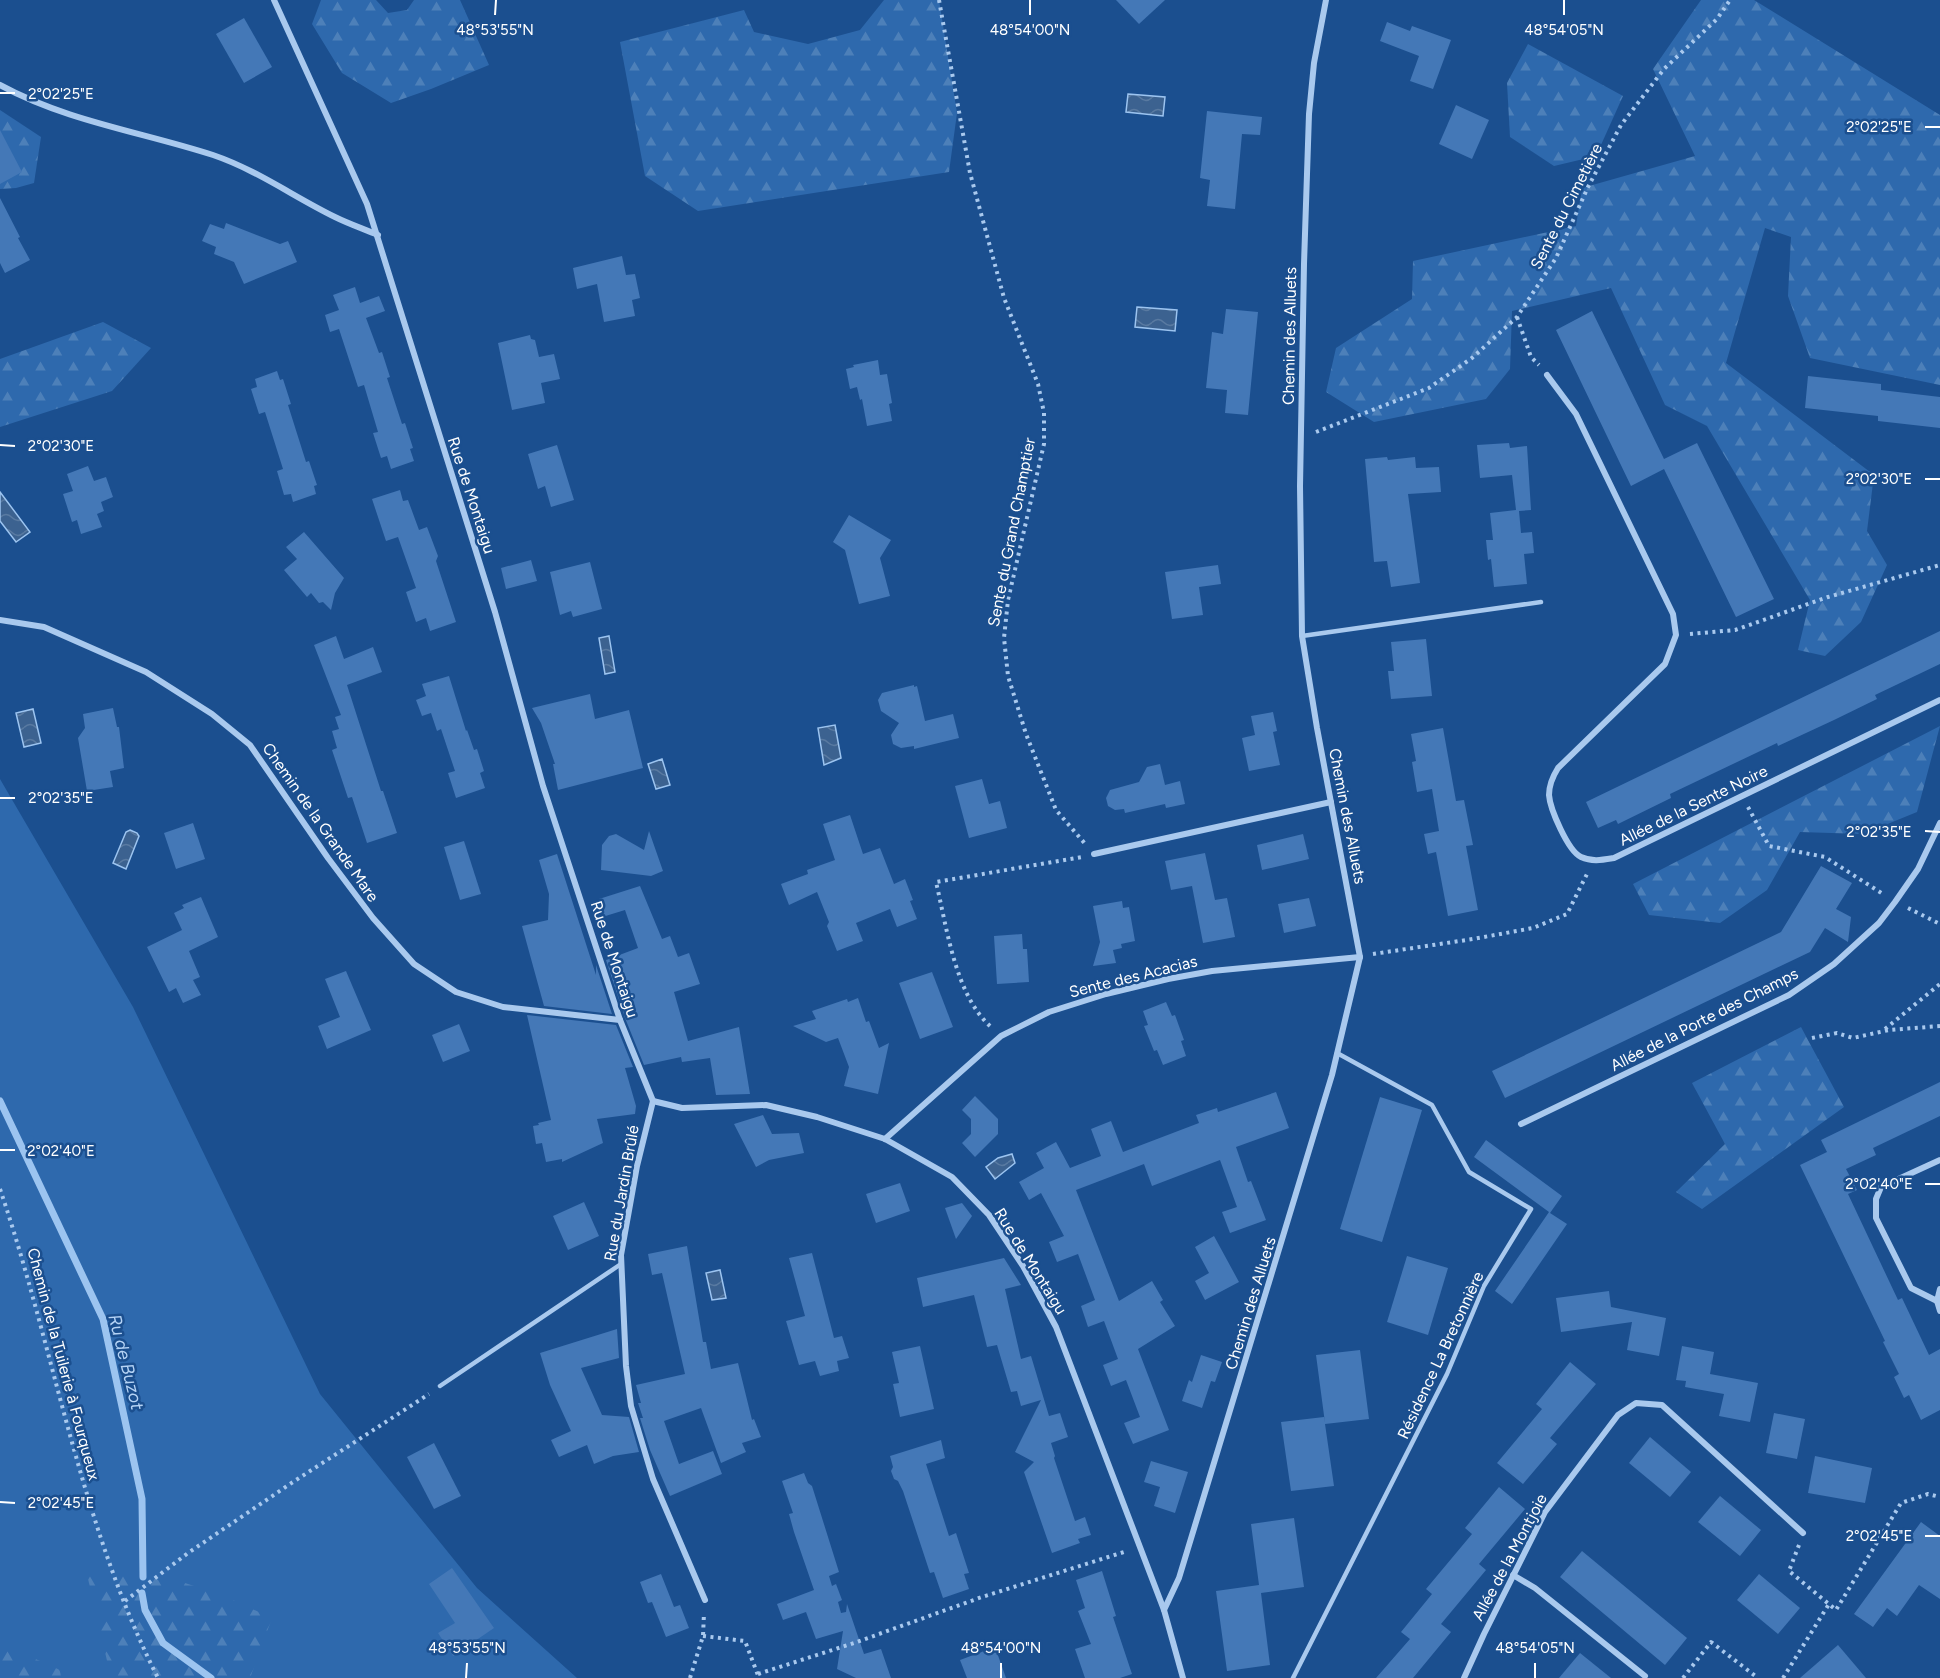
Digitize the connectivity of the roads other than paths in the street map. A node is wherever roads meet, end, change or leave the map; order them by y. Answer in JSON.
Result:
{"nodes":[{"id":1,"x":274,"y":0,"type":"edge"},
{"id":2,"x":1326,"y":0,"type":"edge"},
{"id":3,"x":0,"y":85,"type":"edge"},
{"id":4,"x":378,"y":235,"type":"junction"},
{"id":5,"x":1547,"y":375,"type":"road end"},
{"id":6,"x":1540,"y":602,"type":"dead end"},
{"id":7,"x":0,"y":620,"type":"edge"},
{"id":8,"x":1302,"y":636,"type":"junction"},
{"id":9,"x":1940,"y":700,"type":"edge"},
{"id":10,"x":1331,"y":802,"type":"junction"},
{"id":11,"x":1940,"y":823,"type":"edge"},
{"id":12,"x":1094,"y":854,"type":"road end"},
{"id":13,"x":1360,"y":957,"type":"junction"},
{"id":14,"x":620,"y":1020,"type":"junction"},
{"id":15,"x":1337,"y":1053,"type":"junction"},
{"id":16,"x":653,"y":1101,"type":"junction"},
{"id":17,"x":1521,"y":1124,"type":"dead end"},
{"id":18,"x":885,"y":1139,"type":"junction"},
{"id":19,"x":1940,"y":1160,"type":"edge"},
{"id":20,"x":621,"y":1264,"type":"junction"},
{"id":21,"x":1940,"y":1289,"type":"edge"},
{"id":22,"x":1937,"y":1301,"type":"junction"},
{"id":23,"x":1940,"y":1311,"type":"edge"},
{"id":24,"x":440,"y":1386,"type":"road end"},
{"id":25,"x":1803,"y":1533,"type":"road end"},
{"id":26,"x":1513,"y":1575,"type":"junction"},
{"id":27,"x":705,"y":1600,"type":"road end"},
{"id":28,"x":1164,"y":1610,"type":"junction"},
{"id":29,"x":1644,"y":1676,"type":"dead end"},
{"id":30,"x":1183,"y":1678,"type":"edge"},
{"id":31,"x":1293,"y":1678,"type":"edge"},
{"id":32,"x":1464,"y":1678,"type":"edge"}],
"edges":[{"from":1,"to":4,"type":"street","name":"Rue de Montaigu"},
{"from":2,"to":8,"type":"street","name":"Chemin des Alluets"},
{"from":3,"to":4,"type":"street"},
{"from":4,"to":14,"type":"street","name":"Rue de Montaigu"},
{"from":5,"to":9,"type":"street","name":"Allée de la Sente Noire"},
{"from":6,"to":8,"type":"lane"},
{"from":7,"to":14,"type":"street","name":"Chemin de la Grande Mare"},
{"from":8,"to":10,"type":"street","name":"Chemin des Alluets"},
{"from":10,"to":12,"type":"street"},
{"from":10,"to":13,"type":"street","name":"Chemin des Alluets"},
{"from":11,"to":17,"type":"street","name":"Allée de la Porte des Champs"},
{"from":13,"to":15,"type":"street","name":"Chemin des Alluets"},
{"from":13,"to":18,"type":"street","name":"Sente des Acacias"},
{"from":14,"to":16,"type":"street","name":"Rue de Montaigu"},
{"from":15,"to":28,"type":"street","name":"Chemin des Alluets"},
{"from":15,"to":31,"type":"lane","name":"Résidence La Bretonnière"},
{"from":16,"to":18,"type":"street","name":"Rue de Montaigu"},
{"from":16,"to":20,"type":"street","name":"Rue du Jardin Brûlé"},
{"from":18,"to":28,"type":"street","name":"Rue de Montaigu"},
{"from":19,"to":22,"type":"street"},
{"from":20,"to":24,"type":"lane"},
{"from":20,"to":27,"type":"street","name":"Rue du Jardin Brûlé"},
{"from":21,"to":22,"type":"street"},
{"from":22,"to":23,"type":"street"},
{"from":25,"to":26,"type":"street","name":"Allée de la Montjoie"},
{"from":26,"to":29,"type":"street"},
{"from":26,"to":32,"type":"street","name":"Allée de la Montjoie"},
{"from":28,"to":30,"type":"street","name":"Rue de Montaigu"}]}
